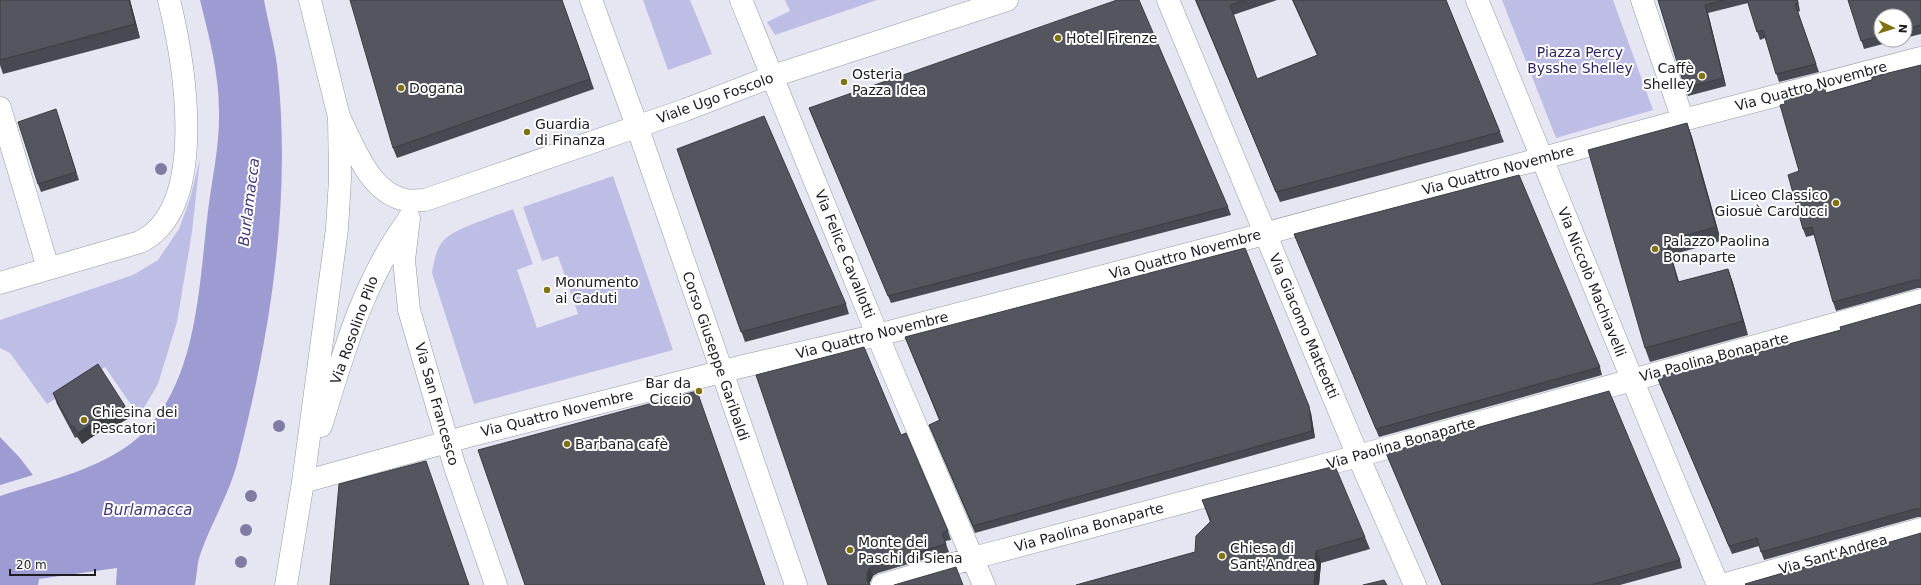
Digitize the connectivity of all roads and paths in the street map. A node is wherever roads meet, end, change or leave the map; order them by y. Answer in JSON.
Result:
{"nodes":[{"id":1,"x":169,"y":0,"type":"edge"},
{"id":2,"x":310,"y":0,"type":"edge"},
{"id":3,"x":591,"y":0,"type":"edge"},
{"id":4,"x":741,"y":0,"type":"edge"},
{"id":5,"x":1007,"y":0,"type":"edge"},
{"id":6,"x":1168,"y":0,"type":"edge"},
{"id":7,"x":1477,"y":0,"type":"edge"},
{"id":8,"x":1642,"y":0,"type":"edge"},
{"id":9,"x":1921,"y":58,"type":"edge"},
{"id":10,"x":773,"y":76,"type":"junction"},
{"id":11,"x":0,"y":108,"type":"edge"},
{"id":12,"x":339,"y":116,"type":"junction"},
{"id":13,"x":1683,"y":120,"type":"junction"},
{"id":14,"x":637,"y":126,"type":"junction"},
{"id":15,"x":1543,"y":158,"type":"junction"},
{"id":16,"x":425,"y":200,"type":"junction"},
{"id":17,"x":409,"y":218,"type":"junction"},
{"id":18,"x":1265,"y":233,"type":"junction"},
{"id":19,"x":48,"y":268,"type":"junction"},
{"id":20,"x":0,"y":283,"type":"edge"},
{"id":21,"x":1921,"y":300,"type":"edge"},
{"id":22,"x":878,"y":335,"type":"junction"},
{"id":23,"x":721,"y":372,"type":"junction"},
{"id":24,"x":1632,"y":379,"type":"junction"},
{"id":25,"x":448,"y":442,"type":"junction"},
{"id":26,"x":1358,"y":456,"type":"junction"},
{"id":27,"x":303,"y":482,"type":"junction"},
{"id":28,"x":1921,"y":529,"type":"edge"},
{"id":29,"x":973,"y":558,"type":"junction"},
{"id":30,"x":286,"y":585,"type":"edge"},
{"id":31,"x":496,"y":585,"type":"edge"},
{"id":32,"x":796,"y":585,"type":"edge"},
{"id":33,"x":882,"y":585,"type":"edge"},
{"id":34,"x":984,"y":585,"type":"edge"},
{"id":35,"x":1414,"y":585,"type":"edge"},
{"id":36,"x":1718,"y":585,"type":"edge"},
{"id":37,"x":1722,"y":585,"type":"edge"}],
"edges":[{"from":1,"to":19,"type":"street"},
{"from":2,"to":12,"type":"street","name":"Via Rosolino Pilo"},
{"from":3,"to":14,"type":"street","name":"Corso Giuseppe Garibaldi"},
{"from":4,"to":10,"type":"street","name":"Via Felice Cavallotti"},
{"from":5,"to":10,"type":"street","name":"Viale Ugo Foscolo"},
{"from":6,"to":18,"type":"street","name":"Via Giacomo Matteotti"},
{"from":7,"to":15,"type":"street","name":"Via Niccolò Machiavelli"},
{"from":8,"to":13,"type":"street"},
{"from":9,"to":13,"type":"street","name":"Via Quattro Novembre"},
{"from":10,"to":14,"type":"street","name":"Viale Ugo Foscolo"},
{"from":10,"to":22,"type":"street","name":"Via Felice Cavallotti"},
{"from":11,"to":19,"type":"street"},
{"from":12,"to":16,"type":"street","name":"Via Rosolino Pilo"},
{"from":12,"to":27,"type":"street","name":"Via Rosolino Pilo"},
{"from":13,"to":15,"type":"street","name":"Via Quattro Novembre"},
{"from":14,"to":16,"type":"street","name":"Viale Ugo Foscolo"},
{"from":14,"to":23,"type":"street","name":"Corso Giuseppe Garibaldi"},
{"from":15,"to":18,"type":"street","name":"Via Quattro Novembre"},
{"from":15,"to":24,"type":"street","name":"Via Niccolò Machiavelli"},
{"from":16,"to":17,"type":"street","name":"Via Rosolino Pilo"},
{"from":17,"to":25,"type":"street","name":"Via San Francesco"},
{"from":17,"to":27,"type":"street","name":"Via Rosolino Pilo"},
{"from":18,"to":22,"type":"street","name":"Via Quattro Novembre"},
{"from":18,"to":26,"type":"street","name":"Via Giacomo Matteotti"},
{"from":19,"to":20,"type":"street"},
{"from":21,"to":24,"type":"street","name":"Via Paolina Bonaparte"},
{"from":22,"to":23,"type":"street","name":"Via Quattro Novembre"},
{"from":22,"to":29,"type":"street","name":"Via Felice Cavallotti"},
{"from":23,"to":25,"type":"street","name":"Via Quattro Novembre"},
{"from":23,"to":32,"type":"street","name":"Corso Giuseppe Garibaldi"},
{"from":24,"to":26,"type":"street","name":"Via Paolina Bonaparte"},
{"from":24,"to":36,"type":"street","name":"Via Niccolò Machiavelli"},
{"from":25,"to":27,"type":"street","name":"Via Quattro Novembre"},
{"from":25,"to":31,"type":"street","name":"Via San Francesco"},
{"from":26,"to":29,"type":"street","name":"Via Paolina Bonaparte"},
{"from":26,"to":35,"type":"street","name":"Via Giacomo Matteotti"},
{"from":27,"to":30,"type":"street","name":"Via Rosolino Pilo"},
{"from":28,"to":37,"type":"street","name":"Via Sant'Andrea"},
{"from":29,"to":33,"type":"street","name":"Via Paolina Bonaparte"},
{"from":29,"to":34,"type":"street","name":"Via Felice Cavallotti"}]}
